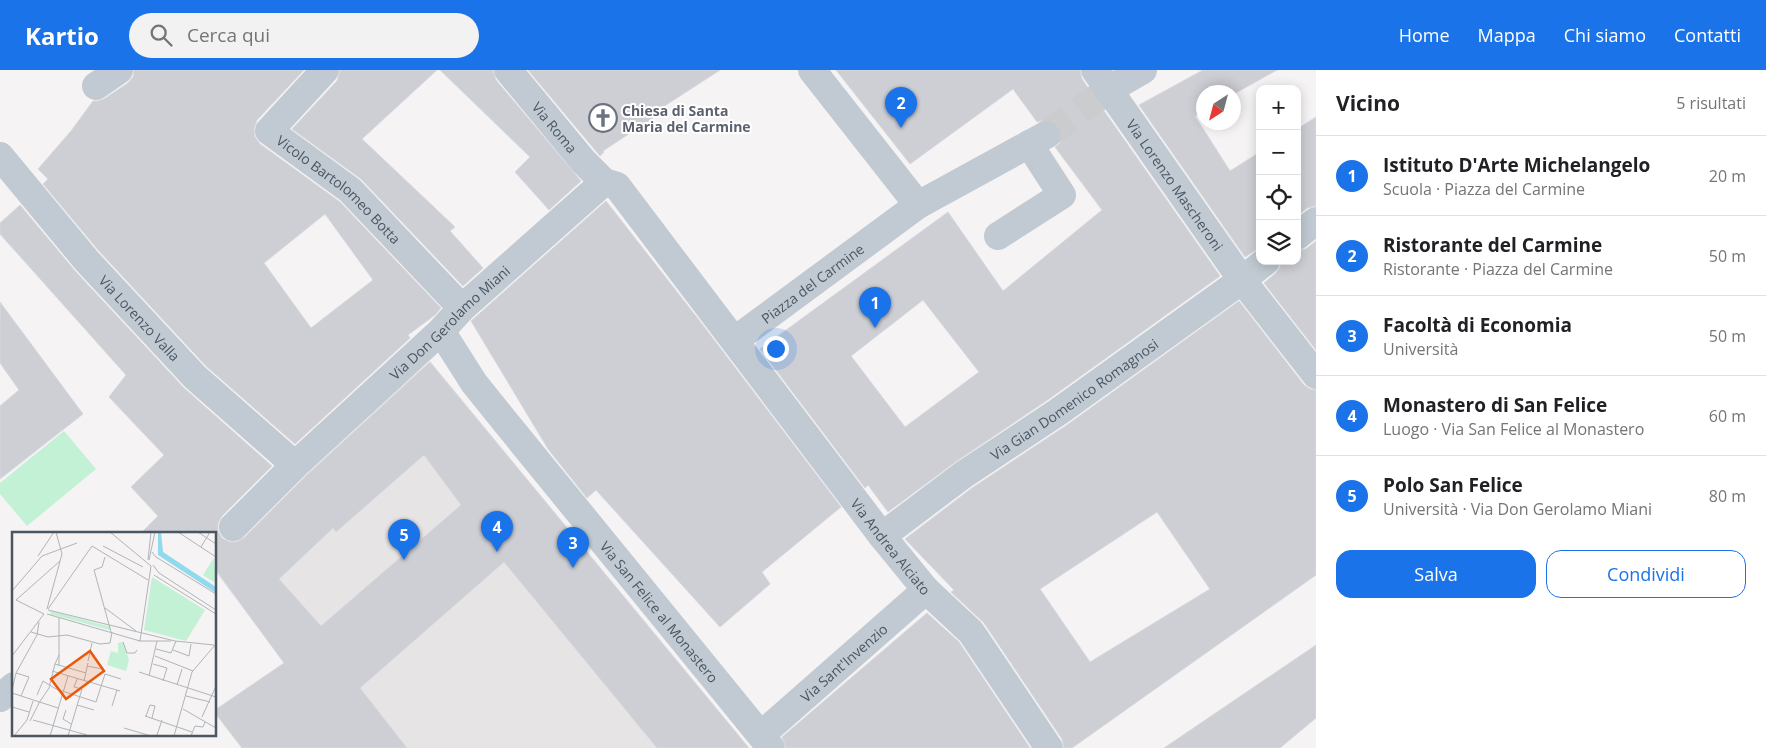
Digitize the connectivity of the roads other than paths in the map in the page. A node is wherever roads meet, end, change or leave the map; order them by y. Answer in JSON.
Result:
{"nodes":[{"id":1,"x":119,"y":70,"type":"edge"},
{"id":2,"x":325,"y":70,"type":"edge"},
{"id":3,"x":508,"y":70,"type":"edge"},
{"id":4,"x":812,"y":70,"type":"edge"},
{"id":5,"x":1143,"y":70,"type":"edge"},
{"id":6,"x":1101,"y":80,"type":"edge"},
{"id":7,"x":96,"y":86,"type":"dead end"},
{"id":8,"x":0,"y":156,"type":"edge"},
{"id":9,"x":604,"y":182,"type":"junction"},
{"id":10,"x":918,"y":205,"type":"junction"},
{"id":11,"x":1316,"y":221,"type":"edge"},
{"id":12,"x":1301,"y":233,"type":"edge"},
{"id":13,"x":998,"y":236,"type":"dead end"},
{"id":14,"x":1261,"y":265,"type":"edge"},
{"id":15,"x":1242,"y":280,"type":"junction"},
{"id":16,"x":462,"y":308,"type":"junction"},
{"id":17,"x":441,"y":331,"type":"junction"},
{"id":18,"x":736,"y":340,"type":"junction"},
{"id":19,"x":1316,"y":375,"type":"edge"},
{"id":20,"x":295,"y":465,"type":"junction"},
{"id":21,"x":233,"y":527,"type":"dead end"},
{"id":22,"x":882,"y":536,"type":"junction"},
{"id":23,"x":926,"y":590,"type":"junction"},
{"id":24,"x":12,"y":688,"type":"edge"},
{"id":25,"x":0,"y":698,"type":"edge"},
{"id":26,"x":766,"y":742,"type":"edge"},
{"id":27,"x":1049,"y":748,"type":"edge"}],
"edges":[{"from":1,"to":7,"type":"street"},
{"from":2,"to":16,"type":"street","name":"Vicolo Bartolomeo Botta"},
{"from":3,"to":9,"type":"street","name":"Via Roma"},
{"from":4,"to":10,"type":"street"},
{"from":5,"to":6,"type":"street","name":"Via Lorenzo Mascheroni"},
{"from":6,"to":15,"type":"street","name":"Via Lorenzo Mascheroni"},
{"from":8,"to":20,"type":"street","name":"Via Lorenzo Valla"},
{"from":9,"to":16,"type":"street","name":"Via Don Gerolamo Miani"},
{"from":9,"to":18,"type":"street"},
{"from":10,"to":13,"type":"street","name":"Piazza del Carmine"},
{"from":10,"to":18,"type":"street","name":"Piazza del Carmine"},
{"from":11,"to":12,"type":"street"},
{"from":14,"to":15,"type":"street","name":"Via Gian Domenico Romagnosi"},
{"from":15,"to":19,"type":"street","name":"Via Lorenzo Mascheroni"},
{"from":15,"to":22,"type":"street","name":"Via Gian Domenico Romagnosi"},
{"from":16,"to":17,"type":"street","name":"Via Don Gerolamo Miani"},
{"from":17,"to":20,"type":"street","name":"Via Don Gerolamo Miani"},
{"from":17,"to":26,"type":"street","name":"Via San Felice al Monastero"},
{"from":18,"to":22,"type":"street","name":"Via Andrea Alciato"},
{"from":20,"to":21,"type":"street","name":"Via Don Gerolamo Miani"},
{"from":22,"to":23,"type":"street","name":"Via Andrea Alciato"},
{"from":23,"to":26,"type":"street","name":"Via Sant'Invenzio"},
{"from":23,"to":27,"type":"street","name":"Via Andrea Alciato"},
{"from":24,"to":25,"type":"street"}]}
